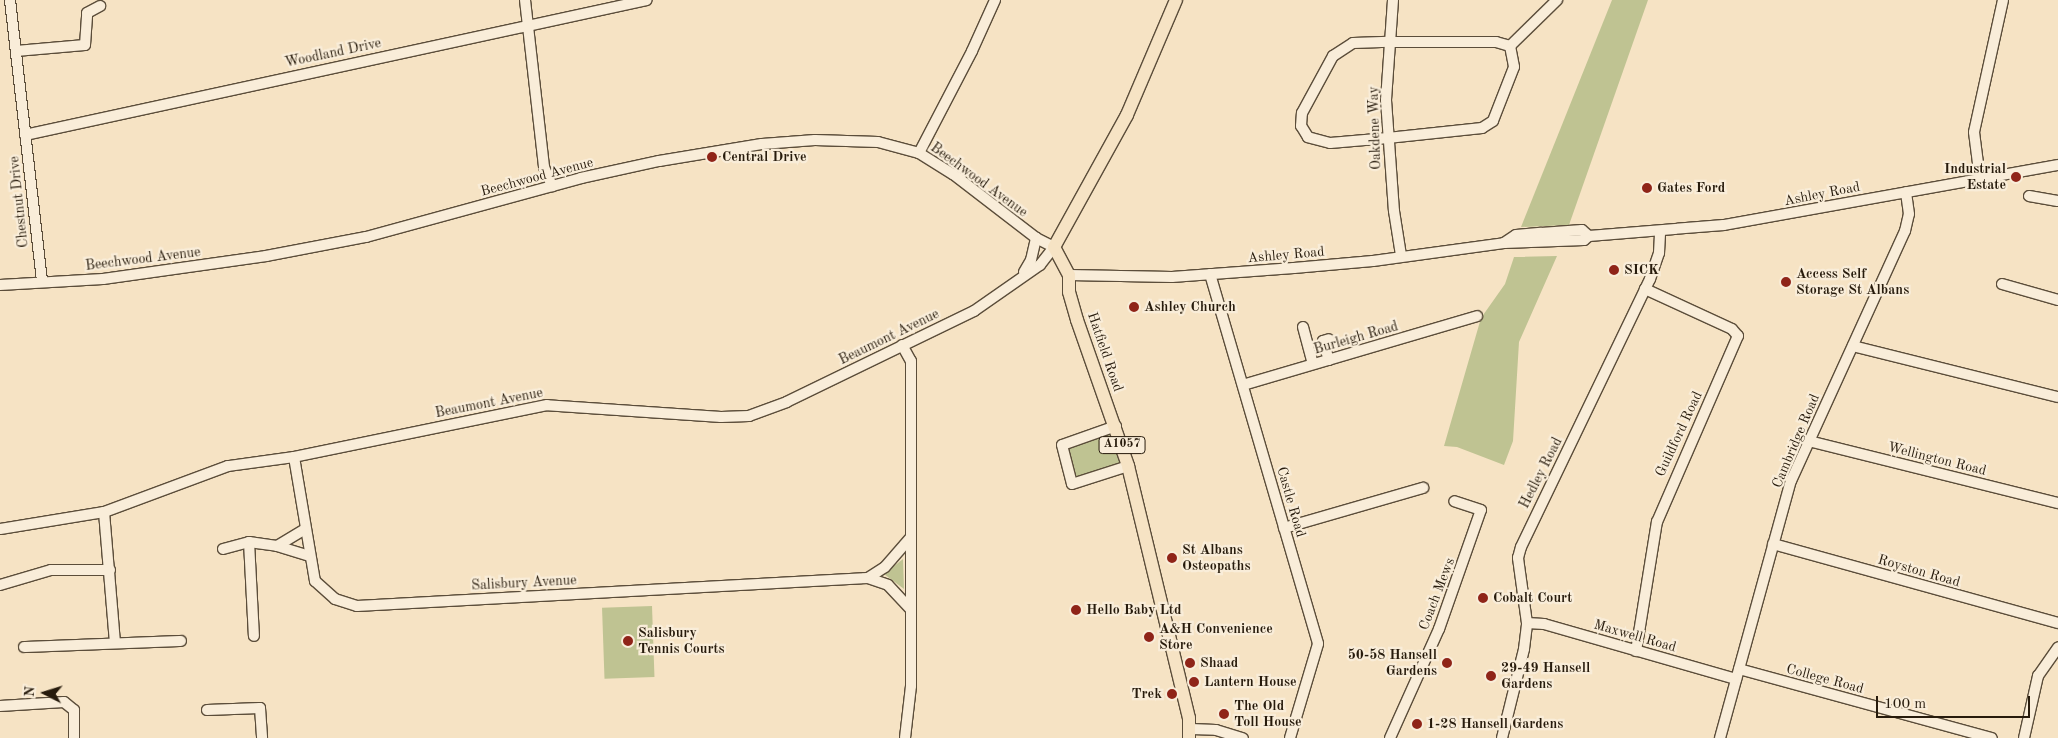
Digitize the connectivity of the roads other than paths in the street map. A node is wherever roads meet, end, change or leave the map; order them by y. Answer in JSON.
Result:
{"nodes":[{"id":1,"x":10,"y":0,"type":"edge"},
{"id":2,"x":524,"y":0,"type":"edge"},
{"id":3,"x":648,"y":0,"type":"edge"},
{"id":4,"x":995,"y":0,"type":"edge"},
{"id":5,"x":1176,"y":0,"type":"edge"},
{"id":6,"x":1393,"y":0,"type":"edge"},
{"id":7,"x":1557,"y":0,"type":"edge"},
{"id":8,"x":2003,"y":0,"type":"edge"},
{"id":9,"x":100,"y":6,"type":"dead end"},
{"id":10,"x":530,"y":23,"type":"junction"},
{"id":11,"x":1389,"y":42,"type":"junction"},
{"id":12,"x":1510,"y":46,"type":"junction"},
{"id":13,"x":16,"y":51,"type":"junction"},
{"id":14,"x":25,"y":135,"type":"junction"},
{"id":15,"x":1388,"y":138,"type":"junction"},
{"id":16,"x":919,"y":153,"type":"junction"},
{"id":17,"x":2058,"y":165,"type":"edge"},
{"id":18,"x":1980,"y":178,"type":"junction"},
{"id":19,"x":552,"y":186,"type":"junction"},
{"id":20,"x":1906,"y":192,"type":"junction"},
{"id":21,"x":2029,"y":196,"type":"dead end"},
{"id":22,"x":2058,"y":201,"type":"edge"},
{"id":23,"x":1660,"y":232,"type":"junction"},
{"id":24,"x":1036,"y":238,"type":"junction"},
{"id":25,"x":1054,"y":247,"type":"junction"},
{"id":26,"x":1401,"y":255,"type":"junction"},
{"id":27,"x":1210,"y":274,"type":"junction"},
{"id":28,"x":1069,"y":275,"type":"junction"},
{"id":29,"x":1020,"y":276,"type":"junction"},
{"id":30,"x":42,"y":282,"type":"junction"},
{"id":31,"x":0,"y":284,"type":"edge"},
{"id":32,"x":2002,"y":284,"type":"dead end"},
{"id":33,"x":1645,"y":289,"type":"junction"},
{"id":34,"x":2058,"y":300,"type":"edge"},
{"id":35,"x":1477,"y":316,"type":"dead end"},
{"id":36,"x":1303,"y":327,"type":"dead end"},
{"id":37,"x":1329,"y":339,"type":"dead end"},
{"id":38,"x":902,"y":346,"type":"junction"},
{"id":39,"x":1853,"y":346,"type":"junction"},
{"id":40,"x":1329,"y":360,"type":"junction"},
{"id":41,"x":1313,"y":364,"type":"junction"},
{"id":42,"x":1243,"y":385,"type":"junction"},
{"id":43,"x":2058,"y":397,"type":"edge"},
{"id":44,"x":1116,"y":426,"type":"junction"},
{"id":45,"x":1809,"y":441,"type":"junction"},
{"id":46,"x":294,"y":457,"type":"junction"},
{"id":47,"x":1128,"y":466,"type":"junction"},
{"id":48,"x":1423,"y":488,"type":"dead end"},
{"id":49,"x":1454,"y":501,"type":"dead end"},
{"id":50,"x":2058,"y":503,"type":"edge"},
{"id":51,"x":104,"y":512,"type":"junction"},
{"id":52,"x":1284,"y":528,"type":"junction"},
{"id":53,"x":0,"y":529,"type":"edge"},
{"id":54,"x":304,"y":530,"type":"junction"},
{"id":55,"x":909,"y":539,"type":"junction"},
{"id":56,"x":249,"y":542,"type":"junction"},
{"id":57,"x":1773,"y":544,"type":"junction"},
{"id":58,"x":277,"y":546,"type":"junction"},
{"id":59,"x":223,"y":549,"type":"dead end"},
{"id":60,"x":309,"y":556,"type":"junction"},
{"id":61,"x":110,"y":570,"type":"junction"},
{"id":62,"x":868,"y":578,"type":"junction"},
{"id":63,"x":0,"y":585,"type":"edge"},
{"id":64,"x":910,"y":609,"type":"junction"},
{"id":65,"x":1527,"y":623,"type":"junction"},
{"id":66,"x":2058,"y":623,"type":"edge"},
{"id":67,"x":254,"y":636,"type":"dead end"},
{"id":68,"x":181,"y":641,"type":"dead end"},
{"id":69,"x":114,"y":642,"type":"junction"},
{"id":70,"x":24,"y":647,"type":"dead end"},
{"id":71,"x":2058,"y":647,"type":"edge"},
{"id":72,"x":1636,"y":651,"type":"junction"},
{"id":73,"x":1737,"y":674,"type":"junction"},
{"id":74,"x":0,"y":706,"type":"edge"},
{"id":75,"x":207,"y":710,"type":"dead end"},
{"id":76,"x":1190,"y":734,"type":"edge"},
{"id":77,"x":74,"y":738,"type":"edge"},
{"id":78,"x":262,"y":738,"type":"edge"},
{"id":79,"x":905,"y":738,"type":"edge"},
{"id":80,"x":1243,"y":738,"type":"edge"},
{"id":81,"x":1290,"y":738,"type":"edge"},
{"id":82,"x":1390,"y":738,"type":"edge"},
{"id":83,"x":1502,"y":738,"type":"edge"},
{"id":84,"x":1720,"y":738,"type":"edge"},
{"id":85,"x":1992,"y":738,"type":"edge"},
{"id":86,"x":2024,"y":738,"type":"edge"}],
"edges":[{"from":1,"to":13,"type":"street","name":"Chestnut Drive"},
{"from":2,"to":10,"type":"street"},
{"from":3,"to":10,"type":"street","name":"Woodland Drive"},
{"from":4,"to":16,"type":"street"},
{"from":5,"to":25,"type":"main road"},
{"from":6,"to":11,"type":"street","name":"Oakdene Way"},
{"from":7,"to":12,"type":"street"},
{"from":8,"to":18,"type":"street"},
{"from":9,"to":13,"type":"street"},
{"from":10,"to":14,"type":"street","name":"Woodland Drive"},
{"from":10,"to":19,"type":"street"},
{"from":11,"to":12,"type":"street"},
{"from":11,"to":15,"type":"street","name":"Oakdene Way"},
{"from":11,"to":15,"type":"street"},
{"from":12,"to":15,"type":"street"},
{"from":13,"to":14,"type":"street","name":"Chestnut Drive"},
{"from":14,"to":30,"type":"street","name":"Chestnut Drive"},
{"from":15,"to":26,"type":"street","name":"Oakdene Way"},
{"from":16,"to":19,"type":"street","name":"Beechwood Avenue"},
{"from":16,"to":24,"type":"street","name":"Beechwood Avenue"},
{"from":17,"to":18,"type":"street","name":"Ashley Road"},
{"from":18,"to":20,"type":"street","name":"Ashley Road"},
{"from":19,"to":30,"type":"street","name":"Beechwood Avenue"},
{"from":20,"to":23,"type":"street","name":"Ashley Road"},
{"from":20,"to":39,"type":"street","name":"Cambridge Road"},
{"from":21,"to":22,"type":"street"},
{"from":23,"to":26,"type":"street","name":"Ashley Road"},
{"from":23,"to":33,"type":"street","name":"Hedley Road"},
{"from":24,"to":25,"type":"street","name":"Beechwood Avenue"},
{"from":24,"to":29,"type":"street","name":"Beaumont Avenue"},
{"from":25,"to":28,"type":"main road","name":"Hatfield Road","number":"A1057"},
{"from":25,"to":29,"type":"street","name":"Beaumont Avenue"},
{"from":26,"to":27,"type":"street","name":"Ashley Road"},
{"from":27,"to":28,"type":"street","name":"Ashley Road"},
{"from":27,"to":42,"type":"street","name":"Castle Road"},
{"from":28,"to":44,"type":"main road","name":"Hatfield Road","number":"A1057"},
{"from":29,"to":38,"type":"street","name":"Beaumont Avenue"},
{"from":30,"to":31,"type":"street","name":"Beechwood Avenue"},
{"from":32,"to":34,"type":"street"},
{"from":33,"to":65,"type":"street","name":"Hedley Road"},
{"from":33,"to":72,"type":"street","name":"Guildford Road"},
{"from":35,"to":40,"type":"street","name":"Burleigh Road"},
{"from":36,"to":41,"type":"street"},
{"from":37,"to":40,"type":"street"},
{"from":38,"to":46,"type":"street","name":"Beaumont Avenue"},
{"from":38,"to":55,"type":"street"},
{"from":39,"to":43,"type":"street"},
{"from":39,"to":45,"type":"street","name":"Cambridge Road"},
{"from":40,"to":41,"type":"street","name":"Burleigh Road"},
{"from":41,"to":42,"type":"street","name":"Burleigh Road"},
{"from":42,"to":52,"type":"street","name":"Castle Road"},
{"from":44,"to":47,"type":"main road","name":"Hatfield Road","number":"A1057"},
{"from":44,"to":47,"type":"street"},
{"from":45,"to":50,"type":"street","name":"Wellington Road"},
{"from":45,"to":57,"type":"street","name":"Cambridge Road"},
{"from":46,"to":51,"type":"street","name":"Beaumont Avenue"},
{"from":46,"to":54,"type":"street","name":"Salisbury Avenue"},
{"from":47,"to":76,"type":"main road","name":"Hatfield Road","number":"A1057"},
{"from":48,"to":52,"type":"street"},
{"from":49,"to":82,"type":"street","name":"Coach Mews"},
{"from":51,"to":53,"type":"street","name":"Beaumont Avenue"},
{"from":51,"to":61,"type":"street"},
{"from":52,"to":81,"type":"street","name":"Castle Road"},
{"from":54,"to":58,"type":"street"},
{"from":54,"to":60,"type":"street","name":"Salisbury Avenue"},
{"from":55,"to":62,"type":"street"},
{"from":55,"to":64,"type":"street"},
{"from":56,"to":58,"type":"street"},
{"from":56,"to":59,"type":"street"},
{"from":56,"to":67,"type":"street"},
{"from":57,"to":66,"type":"street","name":"Royston Road"},
{"from":57,"to":73,"type":"street","name":"Cambridge Road"},
{"from":58,"to":60,"type":"street"},
{"from":60,"to":62,"type":"street","name":"Salisbury Avenue"},
{"from":61,"to":63,"type":"street"},
{"from":61,"to":69,"type":"street"},
{"from":62,"to":64,"type":"street","name":"Salisbury Avenue"},
{"from":64,"to":79,"type":"street"},
{"from":65,"to":72,"type":"street","name":"Maxwell Road"},
{"from":65,"to":83,"type":"street","name":"Hedley Road"},
{"from":68,"to":69,"type":"street"},
{"from":69,"to":70,"type":"street"},
{"from":71,"to":86,"type":"street"},
{"from":72,"to":73,"type":"street","name":"Maxwell Road"},
{"from":73,"to":84,"type":"street","name":"Cambridge Road"},
{"from":73,"to":85,"type":"street","name":"College Road"},
{"from":74,"to":77,"type":"street"},
{"from":75,"to":78,"type":"street"},
{"from":76,"to":80,"type":"street"}]}
